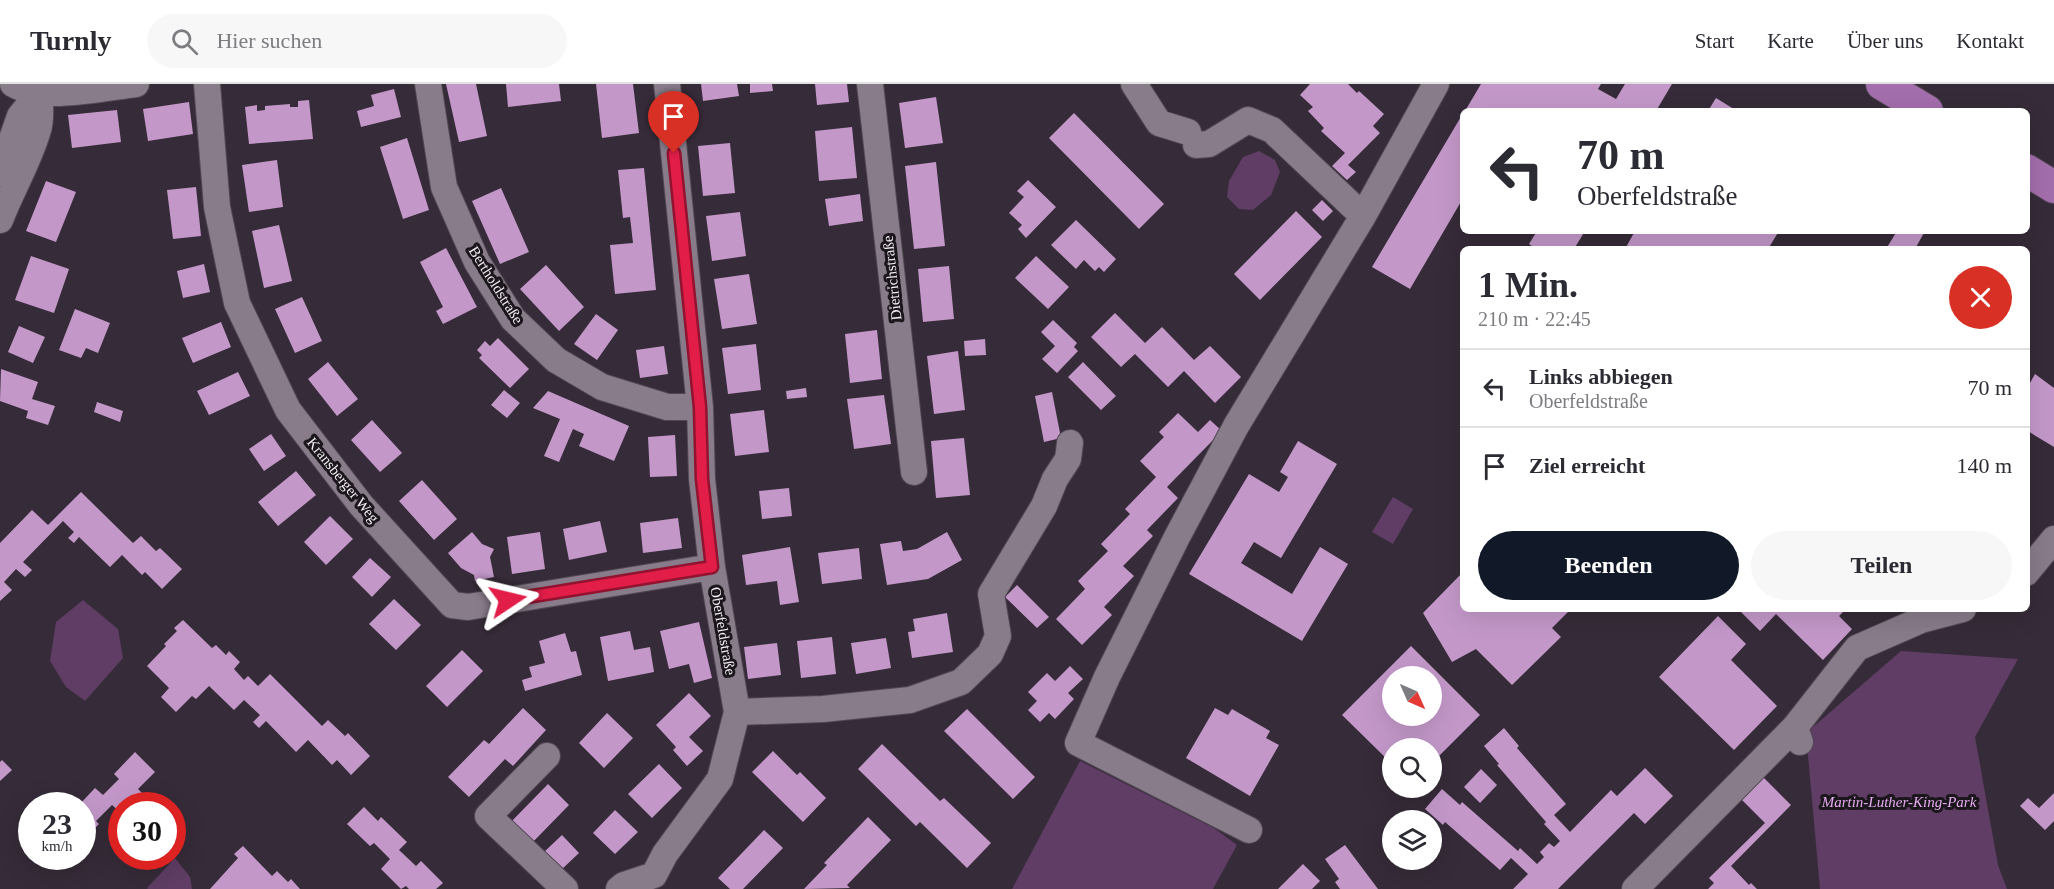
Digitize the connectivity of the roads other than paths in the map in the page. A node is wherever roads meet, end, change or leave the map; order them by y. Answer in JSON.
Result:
{"nodes":[{"id":1,"x":13,"y":84,"type":"edge"},
{"id":2,"x":136,"y":84,"type":"edge"},
{"id":3,"x":207,"y":84,"type":"edge"},
{"id":4,"x":428,"y":84,"type":"edge"},
{"id":5,"x":668,"y":84,"type":"edge"},
{"id":6,"x":870,"y":84,"type":"edge"},
{"id":7,"x":1134,"y":84,"type":"edge"},
{"id":8,"x":1436,"y":84,"type":"edge"},
{"id":9,"x":1882,"y":84,"type":"edge"},
{"id":10,"x":41,"y":88,"type":"edge"},
{"id":11,"x":1922,"y":108,"type":"edge"},
{"id":12,"x":2030,"y":172,"type":"edge"},
{"id":13,"x":0,"y":173,"type":"edge"},
{"id":14,"x":2054,"y":187,"type":"edge"},
{"id":15,"x":1363,"y":216,"type":"junction"},
{"id":16,"x":0,"y":220,"type":"edge"},
{"id":17,"x":700,"y":407,"type":"junction"},
{"id":18,"x":1070,"y":443,"type":"dead end"},
{"id":19,"x":914,"y":472,"type":"dead end"},
{"id":20,"x":2054,"y":538,"type":"edge"},
{"id":21,"x":712,"y":567,"type":"junction"},
{"id":22,"x":2030,"y":568,"type":"edge"},
{"id":23,"x":1952,"y":612,"type":"edge"},
{"id":24,"x":737,"y":712,"type":"junction"},
{"id":25,"x":547,"y":756,"type":"dead end"},
{"id":26,"x":1249,"y":830,"type":"dead end"},
{"id":27,"x":565,"y":889,"type":"edge"},
{"id":28,"x":619,"y":889,"type":"edge"},
{"id":29,"x":1635,"y":889,"type":"edge"}],
"edges":[{"from":1,"to":10,"type":"street"},
{"from":2,"to":10,"type":"street"},
{"from":3,"to":21,"type":"street","name":"Kransberger Weg"},
{"from":4,"to":17,"type":"street","name":"Bertholdstraße"},
{"from":5,"to":17,"type":"street","name":"Oberfeldstraße"},
{"from":6,"to":19,"type":"street","name":"Dietrichstraße"},
{"from":7,"to":15,"type":"street"},
{"from":8,"to":15,"type":"street"},
{"from":9,"to":11,"type":"main road"},
{"from":10,"to":13,"type":"street"},
{"from":10,"to":16,"type":"street"},
{"from":12,"to":14,"type":"main road"},
{"from":15,"to":26,"type":"street"},
{"from":17,"to":21,"type":"street","name":"Oberfeldstraße"},
{"from":18,"to":24,"type":"street"},
{"from":20,"to":22,"type":"street"},
{"from":21,"to":24,"type":"street","name":"Oberfeldstraße"},
{"from":23,"to":29,"type":"street"},
{"from":24,"to":28,"type":"street","name":"Oberfeldstraße"},
{"from":25,"to":27,"type":"street"}]}
